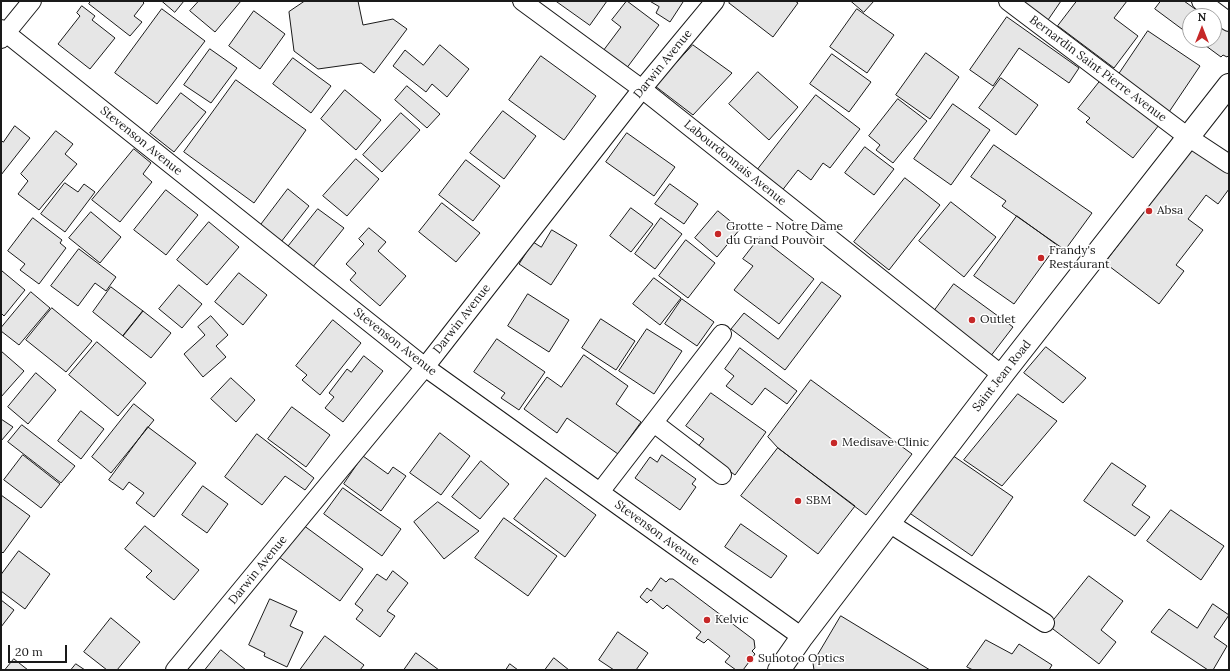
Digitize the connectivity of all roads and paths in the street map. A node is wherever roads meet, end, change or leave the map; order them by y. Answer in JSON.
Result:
{"nodes":[{"id":1,"x":32,"y":1,"type":"edge"},
{"id":2,"x":522,"y":1,"type":"edge"},
{"id":3,"x":715,"y":1,"type":"edge"},
{"id":4,"x":1008,"y":1,"type":"edge"},
{"id":5,"x":1201,"y":1,"type":"edge"},
{"id":6,"x":1229,"y":22,"type":"edge"},
{"id":7,"x":3,"y":34,"type":"edge"},
{"id":8,"x":1229,"y":85,"type":"edge"},
{"id":9,"x":642,"y":89,"type":"junction"},
{"id":10,"x":1188,"y":137,"type":"junction"},
{"id":11,"x":1229,"y":164,"type":"edge"},
{"id":12,"x":722,"y":334,"type":"dead end"},
{"id":13,"x":425,"y":367,"type":"junction"},
{"id":14,"x":1002,"y":375,"type":"junction"},
{"id":15,"x":654,"y":423,"type":"junction"},
{"id":16,"x":722,"y":475,"type":"dead end"},
{"id":17,"x":600,"y":492,"type":"junction"},
{"id":18,"x":889,"y":523,"type":"junction"},
{"id":19,"x":1045,"y":623,"type":"dead end"},
{"id":20,"x":802,"y":637,"type":"junction"},
{"id":21,"x":175,"y":670,"type":"edge"},
{"id":22,"x":779,"y":670,"type":"edge"}],
"edges":[{"from":1,"to":7,"type":"street"},
{"from":2,"to":9,"type":"street","name":"Labourdonnais Avenue"},
{"from":3,"to":9,"type":"street","name":"Darwin Avenue"},
{"from":4,"to":10,"type":"street","name":"Bernardin Saint Pierre Avenue"},
{"from":5,"to":6,"type":"street"},
{"from":7,"to":13,"type":"street","name":"Stevenson Avenue"},
{"from":8,"to":10,"type":"main road","name":"Saint Jean Road"},
{"from":9,"to":13,"type":"street","name":"Darwin Avenue"},
{"from":9,"to":14,"type":"street","name":"Labourdonnais Avenue"},
{"from":10,"to":11,"type":"street","name":"Bernardin Saint Pierre Avenue"},
{"from":10,"to":14,"type":"main road","name":"Saint Jean Road"},
{"from":12,"to":15,"type":"street"},
{"from":13,"to":17,"type":"street","name":"Stevenson Avenue"},
{"from":13,"to":21,"type":"street","name":"Darwin Avenue"},
{"from":14,"to":18,"type":"main road","name":"Saint Jean Road"},
{"from":15,"to":16,"type":"street"},
{"from":15,"to":17,"type":"street"},
{"from":17,"to":20,"type":"street","name":"Stevenson Avenue"},
{"from":18,"to":19,"type":"street"},
{"from":18,"to":20,"type":"main road","name":"Saint Jean Road"},
{"from":20,"to":22,"type":"main road","name":"Saint Jean Road"}]}
